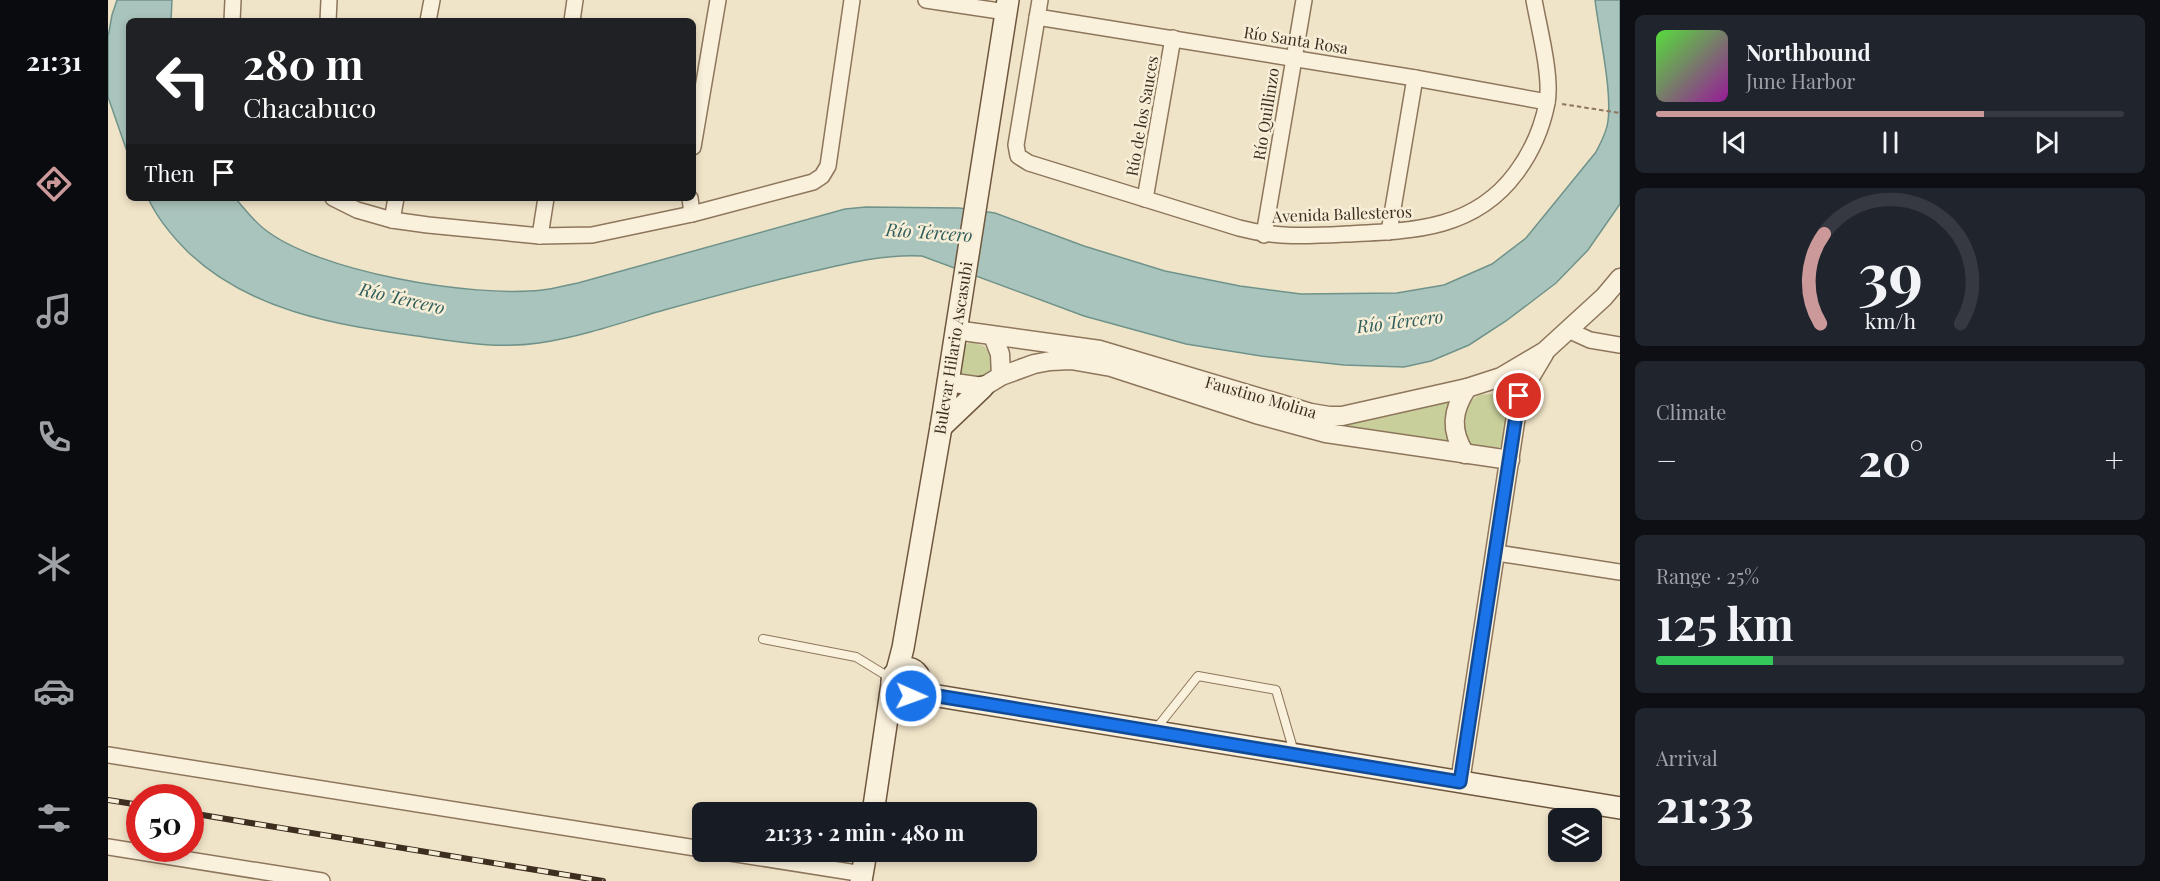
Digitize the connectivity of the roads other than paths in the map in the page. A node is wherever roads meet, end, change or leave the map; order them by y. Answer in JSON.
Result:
{"nodes":[{"id":1,"x":233,"y":0,"type":"edge"},
{"id":2,"x":329,"y":0,"type":"edge"},
{"id":3,"x":432,"y":0,"type":"edge"},
{"id":4,"x":575,"y":0,"type":"edge"},
{"id":5,"x":718,"y":0,"type":"edge"},
{"id":6,"x":852,"y":0,"type":"edge"},
{"id":7,"x":926,"y":0,"type":"edge"},
{"id":8,"x":1040,"y":0,"type":"edge"},
{"id":9,"x":1304,"y":0,"type":"edge"},
{"id":10,"x":1534,"y":0,"type":"edge"},
{"id":11,"x":1007,"y":6,"type":"edge"},
{"id":12,"x":1037,"y":17,"type":"junction"},
{"id":13,"x":232,"y":18,"type":"edge"},
{"id":14,"x":328,"y":18,"type":"edge"},
{"id":15,"x":429,"y":18,"type":"edge"},
{"id":16,"x":572,"y":18,"type":"edge"},
{"id":17,"x":1173,"y":38,"type":"junction"},
{"id":18,"x":1294,"y":58,"type":"junction"},
{"id":19,"x":1415,"y":78,"type":"junction"},
{"id":20,"x":1547,"y":102,"type":"junction"},
{"id":21,"x":696,"y":129,"type":"edge"},
{"id":22,"x":1145,"y":199,"type":"junction"},
{"id":23,"x":339,"y":201,"type":"edge"},
{"id":24,"x":395,"y":201,"type":"edge"},
{"id":25,"x":546,"y":201,"type":"edge"},
{"id":26,"x":690,"y":201,"type":"edge"},
{"id":27,"x":692,"y":214,"type":"junction"},
{"id":28,"x":392,"y":220,"type":"junction"},
{"id":29,"x":1389,"y":232,"type":"junction"},
{"id":30,"x":1264,"y":235,"type":"junction"},
{"id":31,"x":540,"y":236,"type":"junction"},
{"id":32,"x":1620,"y":278,"type":"edge"},
{"id":33,"x":955,"y":330,"type":"junction"},
{"id":34,"x":1568,"y":330,"type":"junction"},
{"id":35,"x":993,"y":336,"type":"junction"},
{"id":36,"x":1620,"y":345,"type":"edge"},
{"id":37,"x":1545,"y":351,"type":"junction"},
{"id":38,"x":1001,"y":376,"type":"junction"},
{"id":39,"x":1501,"y":377,"type":"junction"},
{"id":40,"x":947,"y":382,"type":"junction"},
{"id":41,"x":983,"y":387,"type":"junction"},
{"id":42,"x":1467,"y":388,"type":"junction"},
{"id":43,"x":1519,"y":396,"type":"junction"},
{"id":44,"x":941,"y":427,"type":"junction"},
{"id":45,"x":1465,"y":454,"type":"junction"},
{"id":46,"x":1510,"y":460,"type":"junction"},
{"id":47,"x":1497,"y":553,"type":"junction"},
{"id":48,"x":1620,"y":572,"type":"edge"},
{"id":49,"x":763,"y":639,"type":"dead end"},
{"id":50,"x":902,"y":686,"type":"junction"},
{"id":51,"x":1155,"y":731,"type":"junction"},
{"id":52,"x":108,"y":754,"type":"edge"},
{"id":53,"x":1295,"y":754,"type":"junction"},
{"id":54,"x":1460,"y":782,"type":"junction"},
{"id":55,"x":876,"y":802,"type":"edge"},
{"id":56,"x":1620,"y":808,"type":"edge"},
{"id":57,"x":108,"y":847,"type":"edge"},
{"id":58,"x":692,"y":847,"type":"edge"},
{"id":59,"x":777,"y":862,"type":"edge"},
{"id":60,"x":864,"y":862,"type":"edge"},
{"id":61,"x":862,"y":878,"type":"edge"},
{"id":62,"x":322,"y":881,"type":"edge"}],
"edges":[{"from":1,"to":13,"type":"street"},
{"from":2,"to":14,"type":"street"},
{"from":3,"to":15,"type":"street"},
{"from":4,"to":16,"type":"street"},
{"from":5,"to":21,"type":"street"},
{"from":6,"to":27,"type":"street"},
{"from":7,"to":11,"type":"street"},
{"from":8,"to":12,"type":"street"},
{"from":9,"to":18,"type":"street","name":"Río Quillinzo"},
{"from":10,"to":20,"type":"street","name":"Avenida Ballesteros"},
{"from":11,"to":33,"type":"main road","name":"Bulevar Hilario Ascasubi"},
{"from":12,"to":17,"type":"street","name":"Río Santa Rosa"},
{"from":12,"to":22,"type":"street","name":"Avenida Ballesteros"},
{"from":17,"to":18,"type":"street","name":"Río Santa Rosa"},
{"from":17,"to":22,"type":"street","name":"Río de los Sauces"},
{"from":18,"to":19,"type":"street","name":"Río Santa Rosa"},
{"from":18,"to":30,"type":"street","name":"Río Quillinzo"},
{"from":19,"to":20,"type":"street","name":"Río Santa Rosa"},
{"from":19,"to":29,"type":"street"},
{"from":20,"to":29,"type":"street","name":"Avenida Ballesteros"},
{"from":22,"to":30,"type":"street","name":"Avenida Ballesteros"},
{"from":23,"to":28,"type":"street"},
{"from":24,"to":28,"type":"street"},
{"from":25,"to":31,"type":"street"},
{"from":26,"to":27,"type":"street"},
{"from":27,"to":31,"type":"street"},
{"from":28,"to":31,"type":"street"},
{"from":29,"to":30,"type":"street","name":"Avenida Ballesteros"},
{"from":32,"to":34,"type":"street"},
{"from":33,"to":35,"type":"street","name":"Faustino Molina"},
{"from":33,"to":40,"type":"main road","name":"Bulevar Hilario Ascasubi"},
{"from":34,"to":36,"type":"street"},
{"from":34,"to":37,"type":"street"},
{"from":35,"to":38,"type":"street"},
{"from":35,"to":42,"type":"street","name":"Faustino Molina"},
{"from":37,"to":39,"type":"street","name":"Faustino Molina"},
{"from":37,"to":43,"type":"street"},
{"from":38,"to":41,"type":"street","name":"Faustino Molina"},
{"from":38,"to":45,"type":"street","name":"Faustino Molina"},
{"from":39,"to":42,"type":"street","name":"Faustino Molina"},
{"from":39,"to":43,"type":"street"},
{"from":40,"to":41,"type":"street"},
{"from":40,"to":44,"type":"main road","name":"Bulevar Hilario Ascasubi"},
{"from":41,"to":44,"type":"main road"},
{"from":42,"to":45,"type":"street"},
{"from":43,"to":46,"type":"street"},
{"from":44,"to":50,"type":"main road","name":"Bulevar Hilario Ascasubi"},
{"from":45,"to":46,"type":"street","name":"Faustino Molina"},
{"from":46,"to":47,"type":"street"},
{"from":47,"to":48,"type":"street"},
{"from":47,"to":54,"type":"street"},
{"from":49,"to":50,"type":"lane"},
{"from":50,"to":51,"type":"main road"},
{"from":50,"to":55,"type":"main road"},
{"from":51,"to":53,"type":"main road"},
{"from":51,"to":53,"type":"lane"},
{"from":52,"to":58,"type":"street"},
{"from":53,"to":54,"type":"main road"},
{"from":54,"to":56,"type":"main road"},
{"from":57,"to":62,"type":"street"},
{"from":59,"to":61,"type":"street"},
{"from":60,"to":61,"type":"main road"}]}
